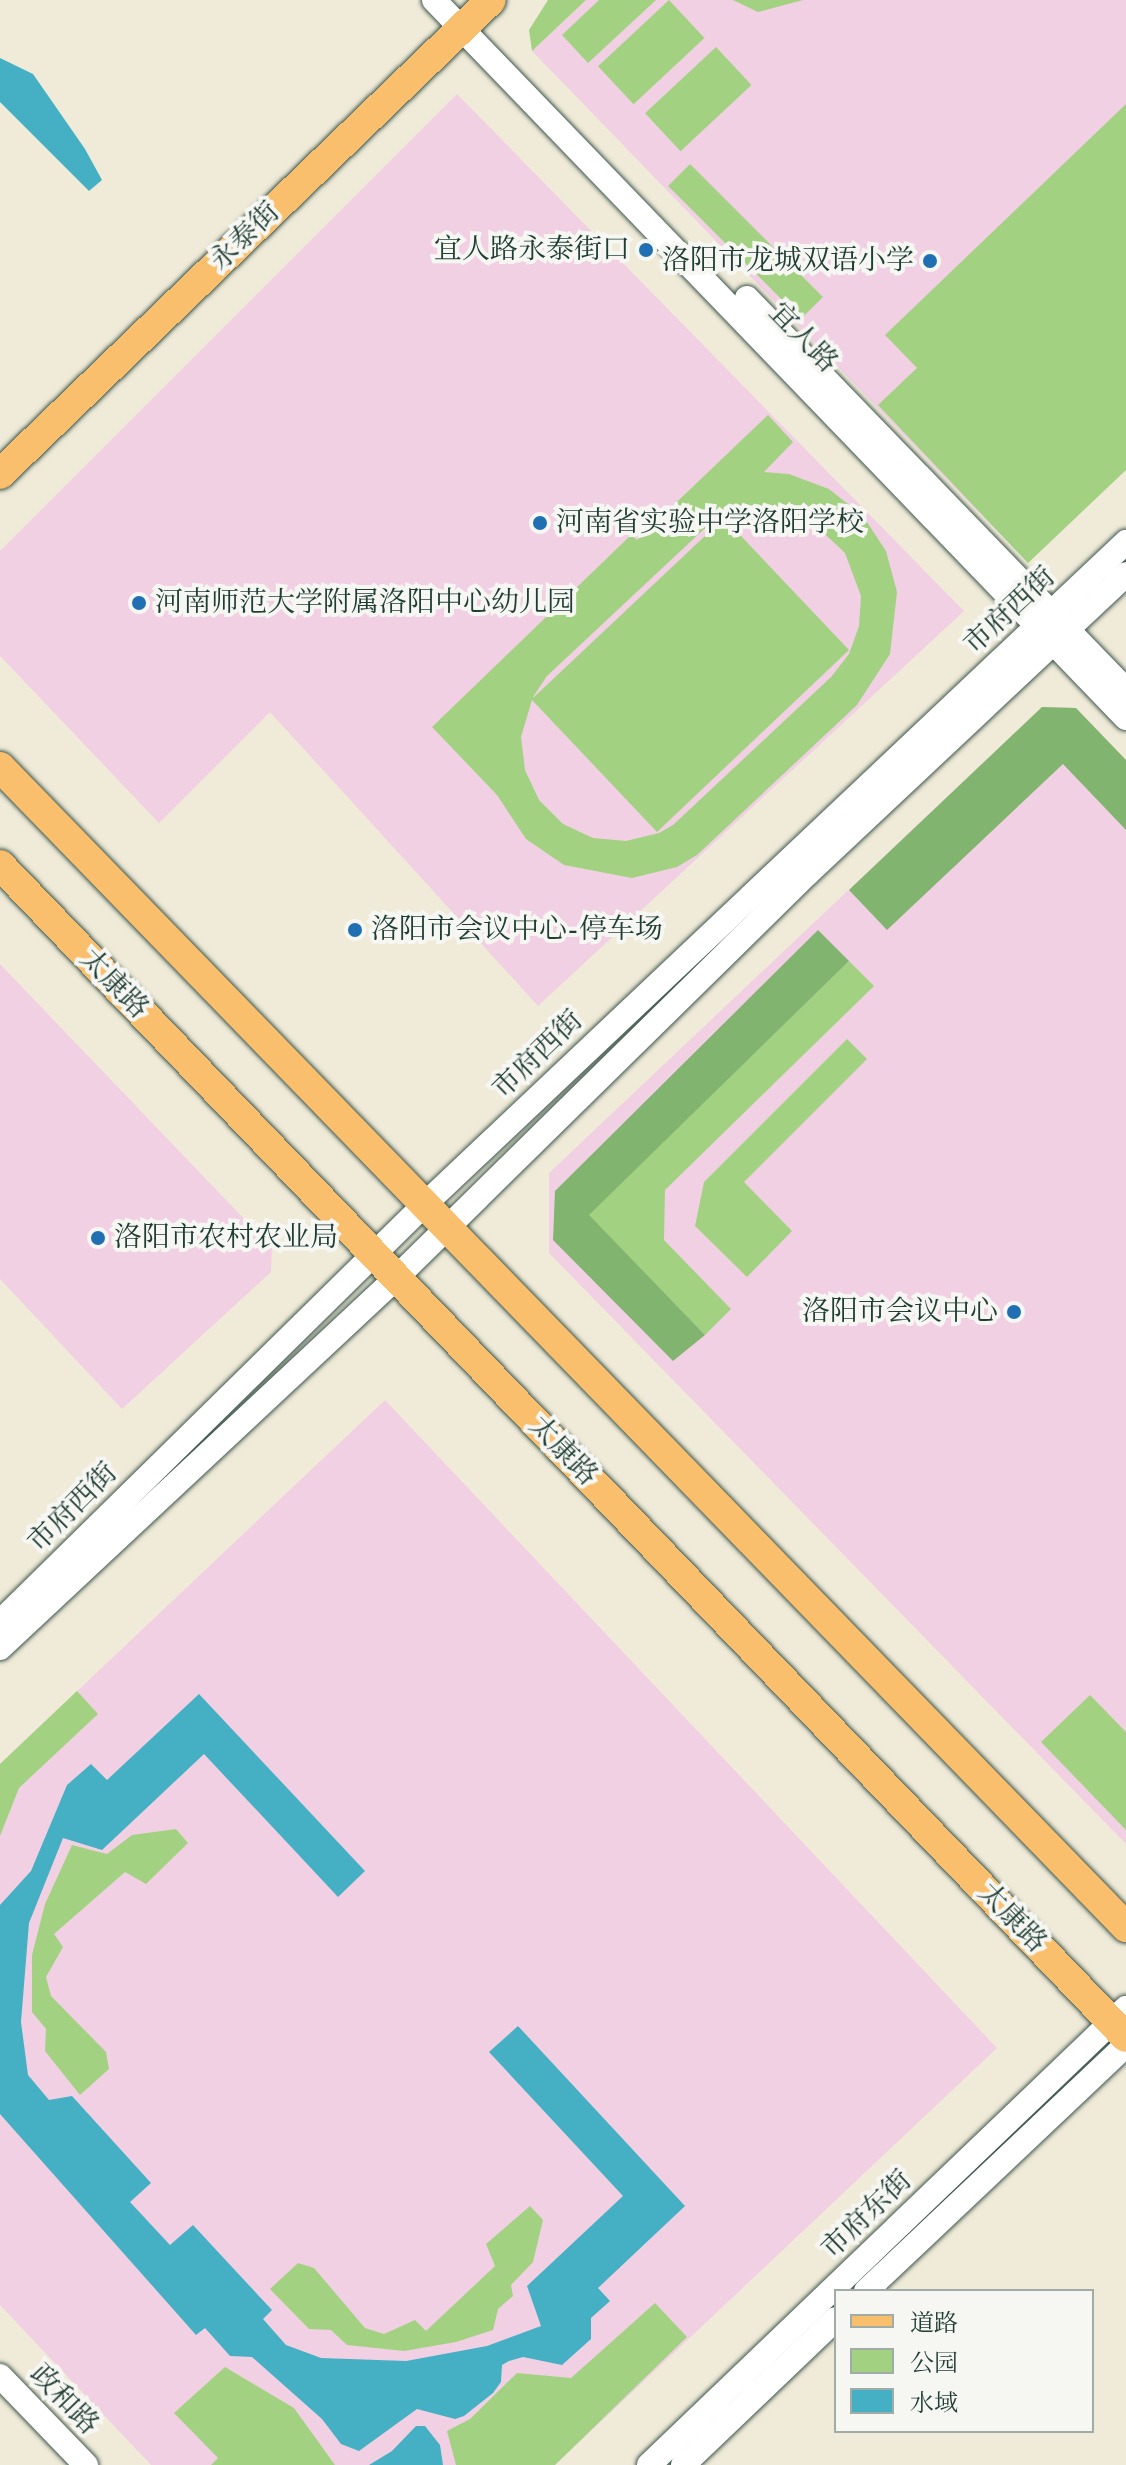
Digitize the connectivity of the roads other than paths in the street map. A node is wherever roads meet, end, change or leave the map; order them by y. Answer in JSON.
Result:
{"nodes":[{"id":1,"x":463,"y":9,"type":"edge"},
{"id":2,"x":0,"y":450,"type":"edge"},
{"id":3,"x":0,"y":474,"type":"edge"},
{"id":4,"x":1126,"y":542,"type":"edge"},
{"id":5,"x":1126,"y":574,"type":"edge"},
{"id":6,"x":1053,"y":629,"type":"junction"},
{"id":7,"x":1126,"y":690,"type":"edge"},
{"id":8,"x":1126,"y":718,"type":"edge"},
{"id":9,"x":0,"y":767,"type":"edge"},
{"id":10,"x":0,"y":865,"type":"edge"},
{"id":11,"x":424,"y":1205,"type":"junction"},
{"id":12,"x":446,"y":1228,"type":"junction"},
{"id":13,"x":373,"y":1255,"type":"junction"},
{"id":14,"x":395,"y":1279,"type":"junction"},
{"id":15,"x":0,"y":1622,"type":"edge"},
{"id":16,"x":0,"y":1648,"type":"edge"},
{"id":17,"x":1126,"y":1927,"type":"edge"},
{"id":18,"x":1122,"y":2028,"type":"edge"},
{"id":19,"x":839,"y":2289,"type":"edge"},
{"id":20,"x":868,"y":2289,"type":"edge"},
{"id":21,"x":834,"y":2294,"type":"edge"},
{"id":22,"x":834,"y":2321,"type":"edge"},
{"id":23,"x":0,"y":2376,"type":"edge"},
{"id":24,"x":0,"y":2400,"type":"edge"},
{"id":25,"x":63,"y":2465,"type":"edge"},
{"id":26,"x":86,"y":2465,"type":"edge"},
{"id":27,"x":649,"y":2465,"type":"edge"},
{"id":28,"x":683,"y":2465,"type":"edge"}],
"edges":[{"from":1,"to":2,"type":"main road","name":"永泰街"},
{"from":1,"to":3,"type":"main road","name":"永泰街"},
{"from":1,"to":6,"type":"street","name":"宜人路"},
{"from":4,"to":6,"type":"street","name":"市府西街"},
{"from":5,"to":6,"type":"street","name":"市府西街"},
{"from":6,"to":7,"type":"street","name":"宜人路"},
{"from":6,"to":8,"type":"street","name":"宜人路"},
{"from":6,"to":11,"type":"street","name":"市府西街"},
{"from":6,"to":12,"type":"street","name":"市府西街"},
{"from":9,"to":11,"type":"main road"},
{"from":10,"to":13,"type":"main road","name":"太康路"},
{"from":11,"to":12,"type":"main road"},
{"from":11,"to":13,"type":"street","name":"市府西街"},
{"from":12,"to":14,"type":"street","name":"市府西街"},
{"from":12,"to":17,"type":"main road"},
{"from":13,"to":14,"type":"main road","name":"太康路"},
{"from":13,"to":15,"type":"street","name":"市府西街"},
{"from":14,"to":16,"type":"street","name":"市府西街"},
{"from":14,"to":18,"type":"main road","name":"太康路"},
{"from":18,"to":19,"type":"street","name":"市府东街"},
{"from":18,"to":20,"type":"street","name":"市府东街"},
{"from":21,"to":27,"type":"street","name":"市府东街"},
{"from":22,"to":28,"type":"street"},
{"from":23,"to":26,"type":"street","name":"政和路"},
{"from":24,"to":25,"type":"street","name":"政和路"}]}
